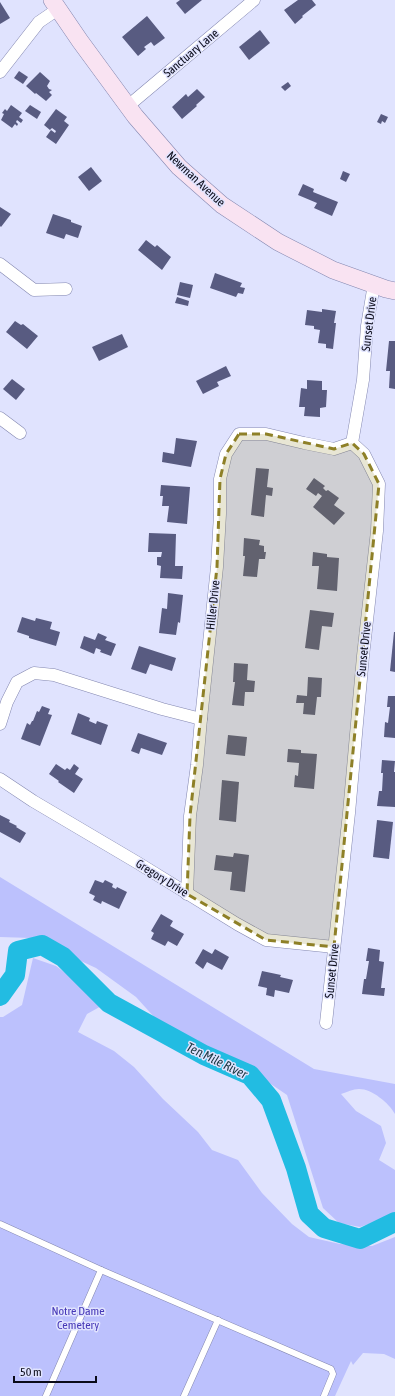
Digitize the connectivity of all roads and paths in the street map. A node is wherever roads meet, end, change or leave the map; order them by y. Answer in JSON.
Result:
{"nodes":[{"id":1,"x":254,"y":0,"type":"edge"},
{"id":2,"x":55,"y":5,"type":"edge"},
{"id":3,"x":0,"y":72,"type":"edge"},
{"id":4,"x":128,"y":106,"type":"junction"},
{"id":5,"x":0,"y":264,"type":"edge"},
{"id":6,"x":374,"y":284,"type":"junction"},
{"id":7,"x":66,"y":289,"type":"dead end"},
{"id":8,"x":395,"y":291,"type":"edge"},
{"id":9,"x":0,"y":418,"type":"edge"},
{"id":10,"x":20,"y":433,"type":"dead end"},
{"id":11,"x":352,"y":443,"type":"junction"},
{"id":12,"x":200,"y":719,"type":"junction"},
{"id":13,"x":0,"y":724,"type":"edge"},
{"id":14,"x":0,"y":779,"type":"edge"},
{"id":15,"x":187,"y":894,"type":"junction"},
{"id":16,"x":334,"y":947,"type":"junction"},
{"id":17,"x":326,"y":1023,"type":"dead end"},
{"id":18,"x":0,"y":1224,"type":"edge"},
{"id":19,"x":101,"y":1270,"type":"junction"},
{"id":20,"x":218,"y":1320,"type":"junction"},
{"id":21,"x":46,"y":1396,"type":"edge"},
{"id":22,"x":184,"y":1396,"type":"edge"},
{"id":23,"x":324,"y":1396,"type":"edge"}],
"edges":[{"from":1,"to":4,"type":"street","name":"Sanctuary Lane"},
{"from":2,"to":3,"type":"street"},
{"from":2,"to":4,"type":"main road","name":"Newman Avenue"},
{"from":4,"to":6,"type":"main road","name":"Newman Avenue"},
{"from":5,"to":7,"type":"street"},
{"from":6,"to":8,"type":"main road","name":"Newman Avenue"},
{"from":6,"to":11,"type":"street","name":"Sunset Drive"},
{"from":9,"to":10,"type":"street"},
{"from":11,"to":12,"type":"street","name":"Hiller Drive"},
{"from":11,"to":16,"type":"street","name":"Sunset Drive"},
{"from":12,"to":13,"type":"street"},
{"from":12,"to":15,"type":"street","name":"Hiller Drive"},
{"from":14,"to":15,"type":"street","name":"Gregory Drive"},
{"from":15,"to":16,"type":"street","name":"Gregory Drive"},
{"from":16,"to":17,"type":"street","name":"Sunset Drive"},
{"from":18,"to":19,"type":"lane"},
{"from":19,"to":20,"type":"lane"},
{"from":19,"to":21,"type":"lane"},
{"from":20,"to":22,"type":"lane"},
{"from":20,"to":23,"type":"lane"}]}
